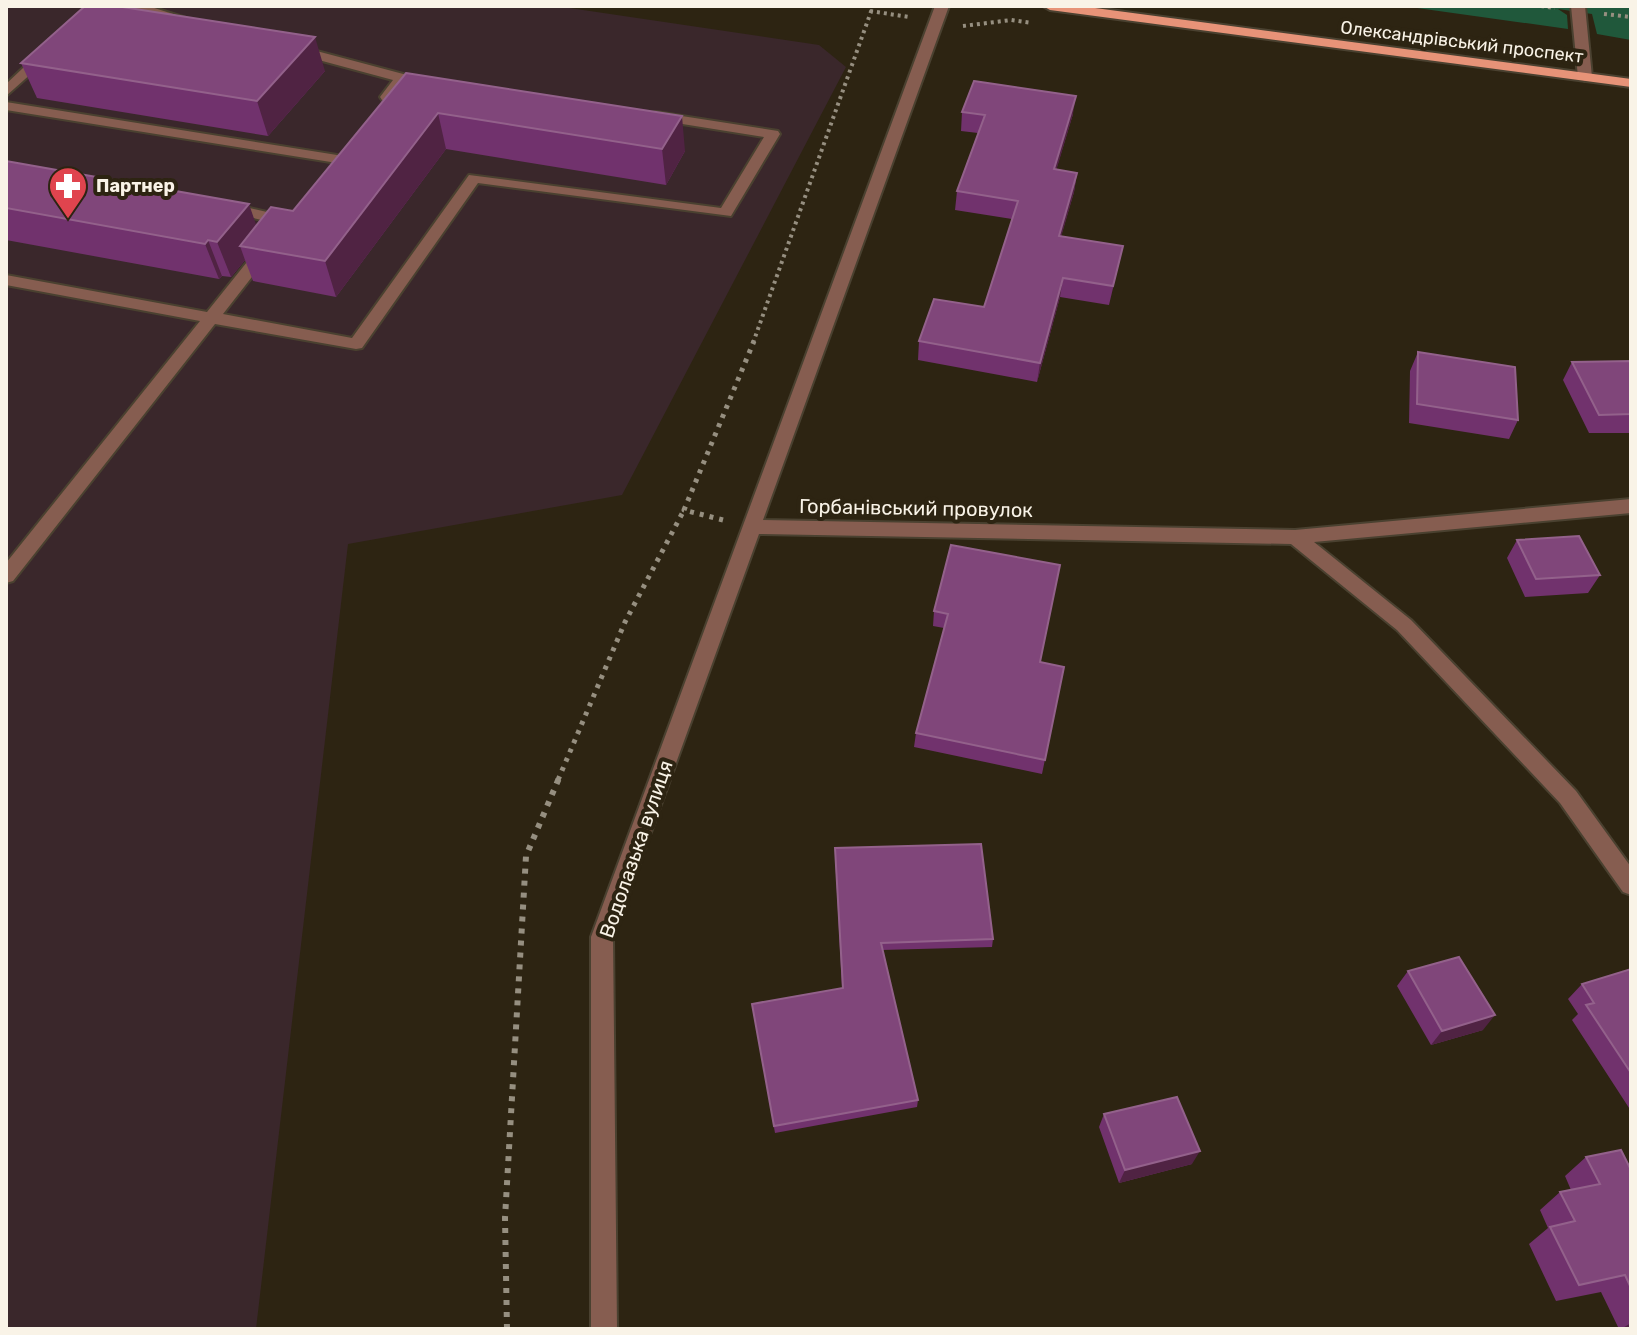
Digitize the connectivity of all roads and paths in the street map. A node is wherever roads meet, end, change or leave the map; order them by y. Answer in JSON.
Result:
{"nodes":[{"id":1,"x":133,"y":6,"type":"edge"},
{"id":2,"x":873,"y":6,"type":"edge"},
{"id":3,"x":942,"y":6,"type":"edge"},
{"id":4,"x":1050,"y":6,"type":"edge"},
{"id":5,"x":1578,"y":6,"type":"edge"},
{"id":6,"x":193,"y":22,"type":"edge"},
{"id":7,"x":60,"y":42,"type":"edge"},
{"id":8,"x":283,"y":46,"type":"edge"},
{"id":9,"x":1585,"y":77,"type":"junction"},
{"id":10,"x":1631,"y":83,"type":"edge"},
{"id":11,"x":6,"y":92,"type":"edge"},
{"id":12,"x":6,"y":106,"type":"edge"},
{"id":13,"x":374,"y":113,"type":"edge"},
{"id":14,"x":634,"y":113,"type":"edge"},
{"id":15,"x":337,"y":159,"type":"edge"},
{"id":16,"x":211,"y":205,"type":"edge"},
{"id":17,"x":6,"y":280,"type":"edge"},
{"id":18,"x":212,"y":317,"type":"junction"},
{"id":19,"x":1631,"y":506,"type":"edge"},
{"id":20,"x":684,"y":510,"type":"junction"},
{"id":21,"x":753,"y":527,"type":"junction"},
{"id":22,"x":1295,"y":537,"type":"junction"},
{"id":23,"x":6,"y":576,"type":"edge"},
{"id":24,"x":1631,"y":885,"type":"edge"},
{"id":25,"x":507,"y":1329,"type":"edge"},
{"id":26,"x":604,"y":1329,"type":"edge"}],
"edges":[{"from":1,"to":6,"type":"street"},
{"from":2,"to":20,"type":"path"},
{"from":3,"to":21,"type":"street"},
{"from":4,"to":9,"type":"main road","name":"Олександрівський проспект"},
{"from":5,"to":9,"type":"street"},
{"from":7,"to":11,"type":"street"},
{"from":8,"to":13,"type":"street"},
{"from":9,"to":10,"type":"main road","name":"Олександрівський проспект"},
{"from":12,"to":15,"type":"street"},
{"from":14,"to":18,"type":"street"},
{"from":16,"to":18,"type":"street"},
{"from":17,"to":18,"type":"street"},
{"from":18,"to":23,"type":"street"},
{"from":19,"to":22,"type":"street","name":"Горбанівський провулок"},
{"from":20,"to":21,"type":"path"},
{"from":20,"to":25,"type":"path"},
{"from":21,"to":22,"type":"street","name":"Горбанівський провулок"},
{"from":21,"to":26,"type":"street","name":"Водолазька вулиця"},
{"from":22,"to":24,"type":"street"}]}
